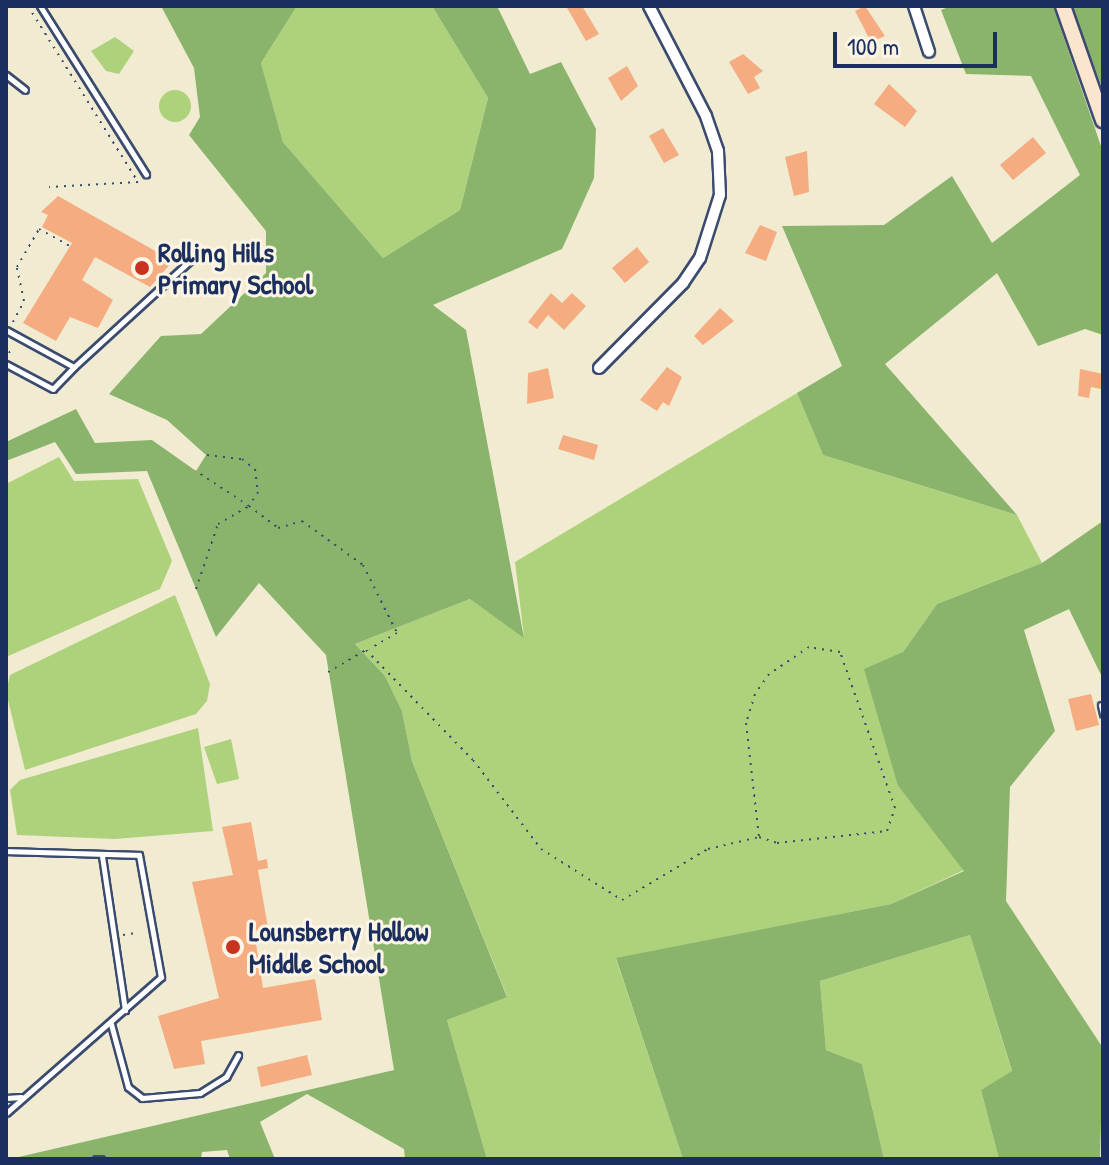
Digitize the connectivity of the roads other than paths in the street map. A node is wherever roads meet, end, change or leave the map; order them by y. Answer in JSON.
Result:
{"nodes":[{"id":1,"x":40,"y":6,"type":"edge"},
{"id":2,"x":649,"y":6,"type":"edge"},
{"id":3,"x":914,"y":6,"type":"edge"},
{"id":4,"x":1063,"y":6,"type":"edge"},
{"id":5,"x":929,"y":52,"type":"dead end"},
{"id":6,"x":6,"y":75,"type":"edge"},
{"id":7,"x":25,"y":90,"type":"dead end"},
{"id":8,"x":1103,"y":120,"type":"edge"},
{"id":9,"x":146,"y":174,"type":"dead end"},
{"id":10,"x":195,"y":256,"type":"dead end"},
{"id":11,"x":6,"y":330,"type":"edge"},
{"id":12,"x":6,"y":364,"type":"edge"},
{"id":13,"x":74,"y":367,"type":"junction"},
{"id":14,"x":599,"y":368,"type":"dead end"},
{"id":15,"x":1101,"y":705,"type":"dead end"},
{"id":16,"x":1103,"y":714,"type":"edge"},
{"id":17,"x":6,"y":851,"type":"edge"},
{"id":18,"x":102,"y":856,"type":"junction"},
{"id":19,"x":125,"y":1011,"type":"junction"},
{"id":20,"x":111,"y":1024,"type":"junction"},
{"id":21,"x":238,"y":1055,"type":"dead end"},
{"id":22,"x":23,"y":1097,"type":"junction"},
{"id":23,"x":6,"y":1098,"type":"edge"},
{"id":24,"x":6,"y":1113,"type":"edge"}],
"edges":[{"from":1,"to":9,"type":"lane"},
{"from":2,"to":14,"type":"street"},
{"from":3,"to":5,"type":"street"},
{"from":4,"to":8,"type":"street"},
{"from":6,"to":7,"type":"lane"},
{"from":10,"to":13,"type":"lane"},
{"from":11,"to":13,"type":"lane"},
{"from":12,"to":13,"type":"lane"},
{"from":15,"to":16,"type":"lane"},
{"from":17,"to":18,"type":"lane"},
{"from":18,"to":19,"type":"lane"},
{"from":18,"to":19,"type":"lane"},
{"from":19,"to":20,"type":"lane"},
{"from":20,"to":21,"type":"lane"},
{"from":20,"to":22,"type":"lane"},
{"from":22,"to":23,"type":"lane"},
{"from":22,"to":24,"type":"lane"}]}
